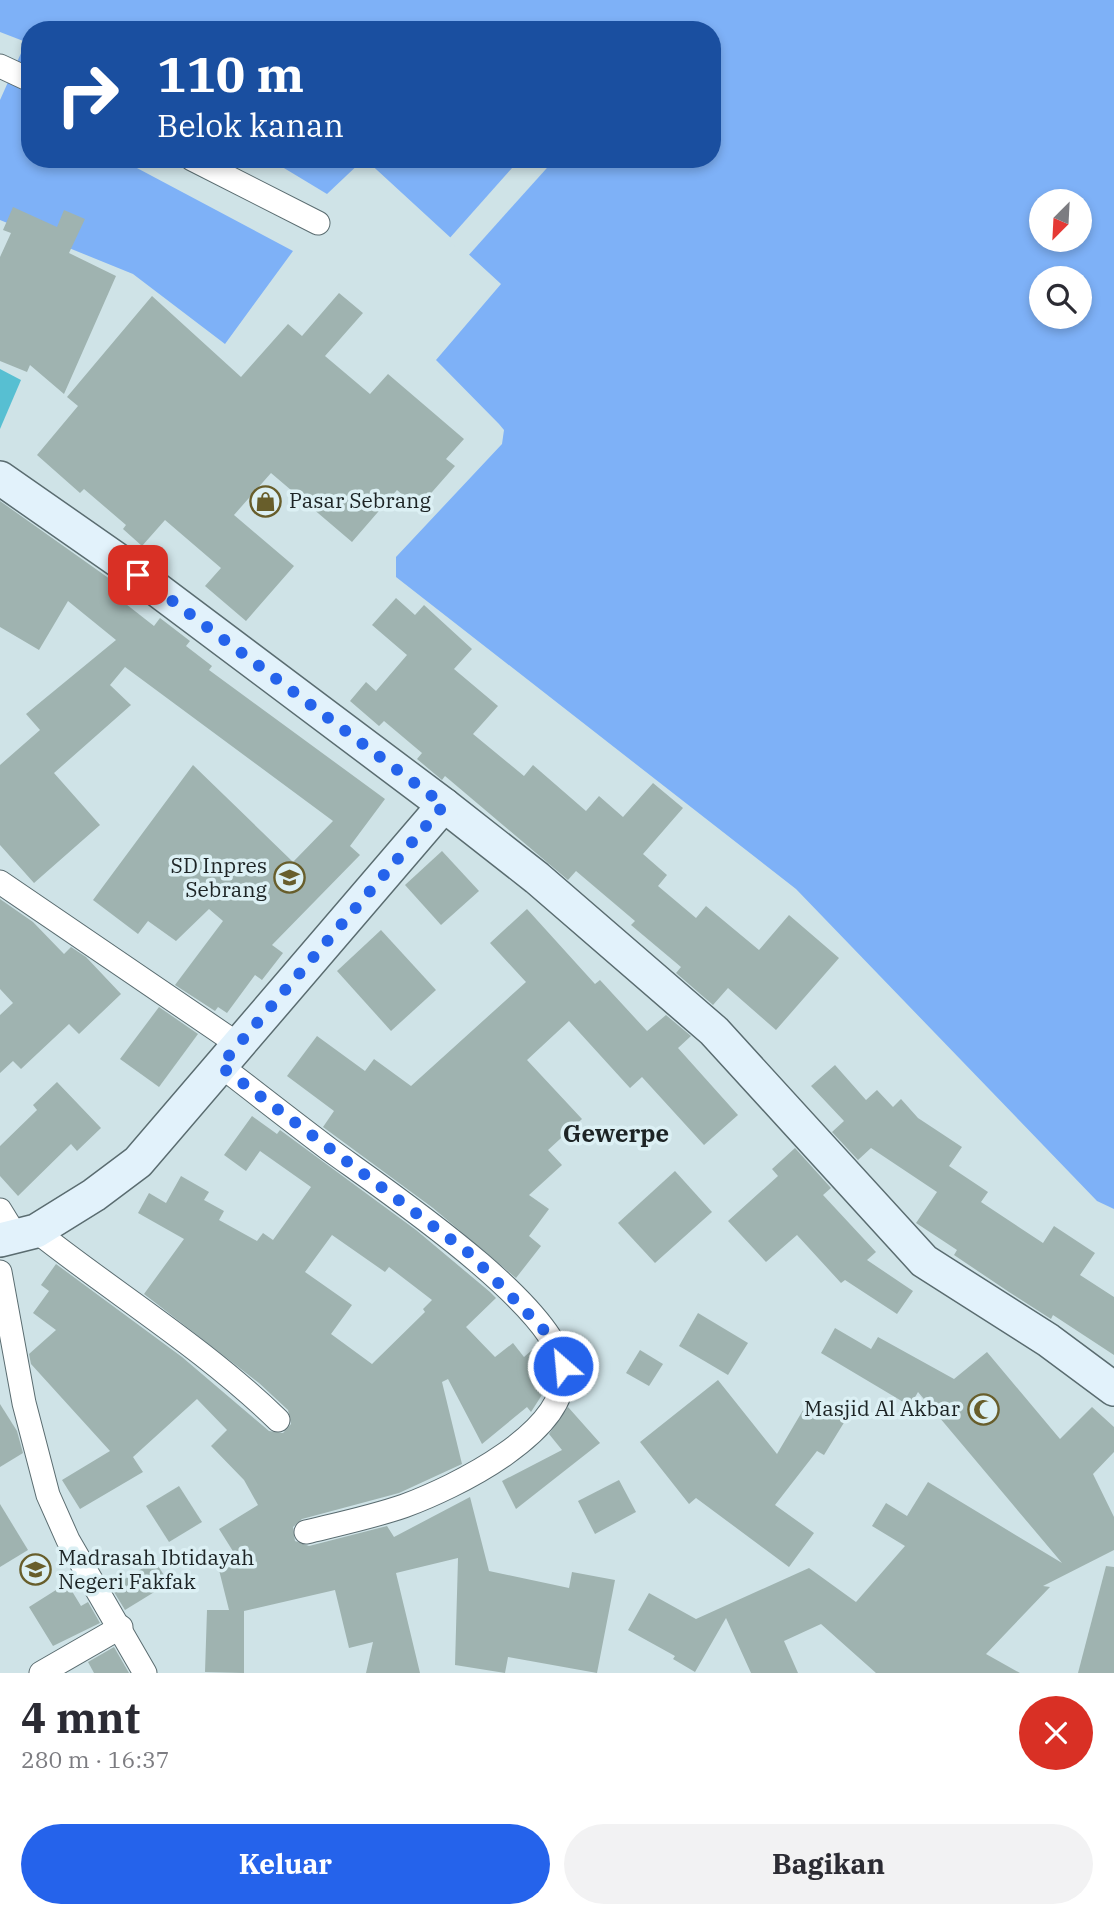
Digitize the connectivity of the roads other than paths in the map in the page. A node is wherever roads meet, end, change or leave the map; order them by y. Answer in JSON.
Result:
{"nodes":[{"id":1,"x":3,"y":68,"type":"edge"},
{"id":2,"x":21,"y":76,"type":"edge"},
{"id":3,"x":210,"y":168,"type":"edge"},
{"id":4,"x":318,"y":223,"type":"dead end"},
{"id":5,"x":0,"y":478,"type":"edge"},
{"id":6,"x":444,"y":805,"type":"junction"},
{"id":7,"x":0,"y":882,"type":"edge"},
{"id":8,"x":230,"y":1056,"type":"junction"},
{"id":9,"x":13,"y":1229,"type":"edge"},
{"id":10,"x":0,"y":1272,"type":"edge"},
{"id":11,"x":1114,"y":1389,"type":"edge"},
{"id":12,"x":278,"y":1420,"type":"dead end"},
{"id":13,"x":306,"y":1532,"type":"dead end"},
{"id":14,"x":121,"y":1627,"type":"junction"},
{"id":15,"x":41,"y":1673,"type":"edge"},
{"id":16,"x":145,"y":1673,"type":"edge"}],
"edges":[{"from":1,"to":2,"type":"street"},
{"from":3,"to":4,"type":"street"},
{"from":5,"to":6,"type":"main road"},
{"from":6,"to":8,"type":"main road"},
{"from":6,"to":11,"type":"main road"},
{"from":7,"to":8,"type":"street"},
{"from":8,"to":9,"type":"main road"},
{"from":8,"to":13,"type":"street"},
{"from":9,"to":12,"type":"street"},
{"from":10,"to":14,"type":"street"},
{"from":14,"to":15,"type":"street"},
{"from":14,"to":16,"type":"street"}]}
